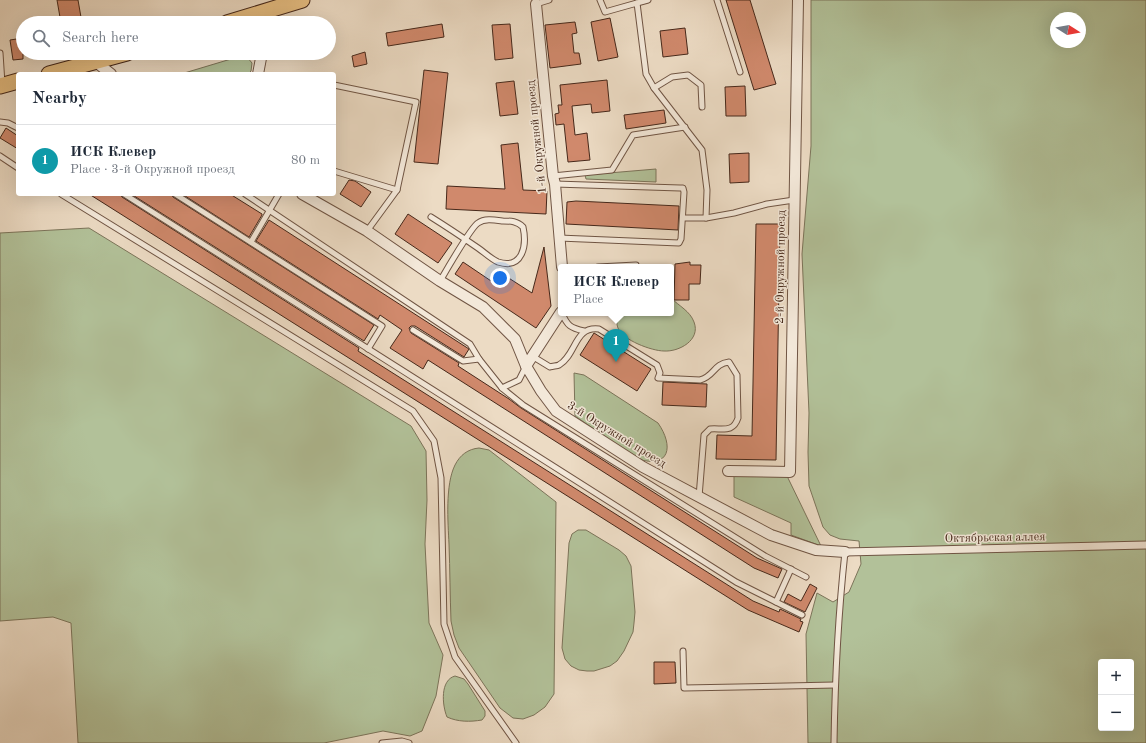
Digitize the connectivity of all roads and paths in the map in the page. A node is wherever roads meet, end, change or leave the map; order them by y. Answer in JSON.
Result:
{"nodes":[{"id":1,"x":302,"y":0,"type":"edge"},
{"id":2,"x":549,"y":0,"type":"edge"},
{"id":3,"x":600,"y":0,"type":"edge"},
{"id":4,"x":648,"y":0,"type":"edge"},
{"id":5,"x":717,"y":0,"type":"edge"},
{"id":6,"x":798,"y":0,"type":"edge"},
{"id":7,"x":278,"y":3,"type":"edge"},
{"id":8,"x":637,"y":3,"type":"junction"},
{"id":9,"x":536,"y":4,"type":"joint"},
{"id":10,"x":261,"y":16,"type":"edge"},
{"id":11,"x":0,"y":53,"type":"edge"},
{"id":12,"x":103,"y":60,"type":"edge"},
{"id":13,"x":261,"y":60,"type":"edge"},
{"id":14,"x":96,"y":62,"type":"junction"},
{"id":15,"x":57,"y":72,"type":"edge"},
{"id":16,"x":109,"y":72,"type":"edge"},
{"id":17,"x":258,"y":72,"type":"edge"},
{"id":18,"x":740,"y":72,"type":"dead end"},
{"id":19,"x":16,"y":81,"type":"edge"},
{"id":20,"x":1,"y":85,"type":"edge"},
{"id":21,"x":336,"y":85,"type":"edge"},
{"id":22,"x":654,"y":88,"type":"junction"},
{"id":23,"x":702,"y":107,"type":"dead end"},
{"id":24,"x":0,"y":122,"type":"edge"},
{"id":25,"x":16,"y":127,"type":"edge"},
{"id":26,"x":685,"y":127,"type":"junction"},
{"id":27,"x":0,"y":156,"type":"edge"},
{"id":28,"x":16,"y":167,"type":"edge"},
{"id":29,"x":336,"y":172,"type":"edge"},
{"id":30,"x":554,"y":180,"type":"junction"},
{"id":31,"x":397,"y":190,"type":"junction"},
{"id":32,"x":64,"y":196,"type":"edge"},
{"id":33,"x":127,"y":196,"type":"edge"},
{"id":34,"x":178,"y":196,"type":"edge"},
{"id":35,"x":248,"y":196,"type":"edge"},
{"id":36,"x":278,"y":196,"type":"edge"},
{"id":37,"x":306,"y":196,"type":"edge"},
{"id":38,"x":794,"y":200,"type":"junction"},
{"id":39,"x":270,"y":210,"type":"junction"},
{"id":40,"x":431,"y":217,"type":"dead end"},
{"id":41,"x":683,"y":218,"type":"junction"},
{"id":42,"x":706,"y":218,"type":"junction"},
{"id":43,"x":367,"y":231,"type":"junction"},
{"id":44,"x":559,"y":238,"type":"junction"},
{"id":45,"x":466,"y":240,"type":"junction"},
{"id":46,"x":251,"y":242,"type":"junction"},
{"id":47,"x":562,"y":264,"type":"edge"},
{"id":48,"x":440,"y":281,"type":"junction"},
{"id":49,"x":558,"y":316,"type":"edge"},
{"id":50,"x":563,"y":316,"type":"edge"},
{"id":51,"x":413,"y":330,"type":"dead end"},
{"id":52,"x":584,"y":331,"type":"junction"},
{"id":53,"x":368,"y":349,"type":"junction"},
{"id":54,"x":532,"y":356,"type":"junction"},
{"id":55,"x":479,"y":359,"type":"junction"},
{"id":56,"x":526,"y":366,"type":"junction"},
{"id":57,"x":502,"y":388,"type":"junction"},
{"id":58,"x":728,"y":471,"type":"dead end"},
{"id":59,"x":699,"y":497,"type":"junction"},
{"id":60,"x":1146,"y":545,"type":"edge"},
{"id":61,"x":845,"y":552,"type":"junction"},
{"id":62,"x":791,"y":569,"type":"junction"},
{"id":63,"x":806,"y":577,"type":"dead end"},
{"id":64,"x":776,"y":602,"type":"junction"},
{"id":65,"x":802,"y":615,"type":"dead end"},
{"id":66,"x":683,"y":651,"type":"dead end"},
{"id":67,"x":835,"y":685,"type":"junction"},
{"id":68,"x":382,"y":743,"type":"edge"},
{"id":69,"x":409,"y":743,"type":"edge"},
{"id":70,"x":516,"y":743,"type":"edge"},
{"id":71,"x":834,"y":743,"type":"edge"}],
"edges":[{"from":1,"to":7,"type":"main road"},
{"from":2,"to":9,"type":"lane"},
{"from":3,"to":8,"type":"lane"},
{"from":4,"to":8,"type":"lane"},
{"from":5,"to":18,"type":"lane"},
{"from":6,"to":38,"type":"street","name":"2-й Окружной проезд"},
{"from":7,"to":10,"type":"main road"},
{"from":8,"to":22,"type":"lane"},
{"from":9,"to":30,"type":"street","name":"1-й Окружной проезд"},
{"from":11,"to":20,"type":"lane"},
{"from":12,"to":14,"type":"main road"},
{"from":13,"to":17,"type":"street"},
{"from":14,"to":15,"type":"main road"},
{"from":14,"to":16,"type":"street"},
{"from":19,"to":20,"type":"main road"},
{"from":21,"to":31,"type":"lane"},
{"from":22,"to":23,"type":"lane"},
{"from":22,"to":26,"type":"lane"},
{"from":24,"to":25,"type":"lane"},
{"from":26,"to":30,"type":"lane"},
{"from":26,"to":42,"type":"lane"},
{"from":27,"to":28,"type":"lane"},
{"from":29,"to":31,"type":"lane"},
{"from":30,"to":41,"type":"lane"},
{"from":30,"to":44,"type":"street","name":"1-й Окружной проезд"},
{"from":31,"to":43,"type":"lane"},
{"from":32,"to":70,"type":"lane"},
{"from":33,"to":53,"type":"lane"},
{"from":34,"to":46,"type":"lane"},
{"from":35,"to":39,"type":"lane"},
{"from":36,"to":39,"type":"lane"},
{"from":37,"to":43,"type":"street","name":"3-й Окружной проезд"},
{"from":38,"to":42,"type":"lane"},
{"from":38,"to":58,"type":"street","name":"2-й Окружной проезд"},
{"from":39,"to":46,"type":"lane"},
{"from":39,"to":55,"type":"lane"},
{"from":40,"to":45,"type":"lane"},
{"from":41,"to":42,"type":"lane"},
{"from":41,"to":44,"type":"lane"},
{"from":43,"to":48,"type":"street","name":"3-й Окружной проезд"},
{"from":44,"to":47,"type":"street","name":"1-й Окружной проезд"},
{"from":45,"to":45,"type":"lane"},
{"from":45,"to":48,"type":"lane"},
{"from":46,"to":53,"type":"lane"},
{"from":48,"to":56,"type":"street","name":"3-й Окружной проезд"},
{"from":49,"to":54,"type":"street"},
{"from":50,"to":52,"type":"lane"},
{"from":51,"to":55,"type":"lane"},
{"from":52,"to":54,"type":"lane"},
{"from":52,"to":59,"type":"lane"},
{"from":53,"to":64,"type":"lane"},
{"from":54,"to":56,"type":"street"},
{"from":55,"to":57,"type":"lane"},
{"from":56,"to":57,"type":"lane"},
{"from":56,"to":59,"type":"street","name":"3-й Окружной проезд"},
{"from":57,"to":62,"type":"lane"},
{"from":59,"to":61,"type":"street","name":"3-й Окружной проезд"},
{"from":60,"to":61,"type":"street","name":"Октябрьская аллея"},
{"from":61,"to":67,"type":"lane"},
{"from":62,"to":63,"type":"lane"},
{"from":62,"to":64,"type":"lane"},
{"from":64,"to":65,"type":"lane"},
{"from":66,"to":67,"type":"lane"},
{"from":67,"to":71,"type":"lane"},
{"from":68,"to":69,"type":"lane"}]}
